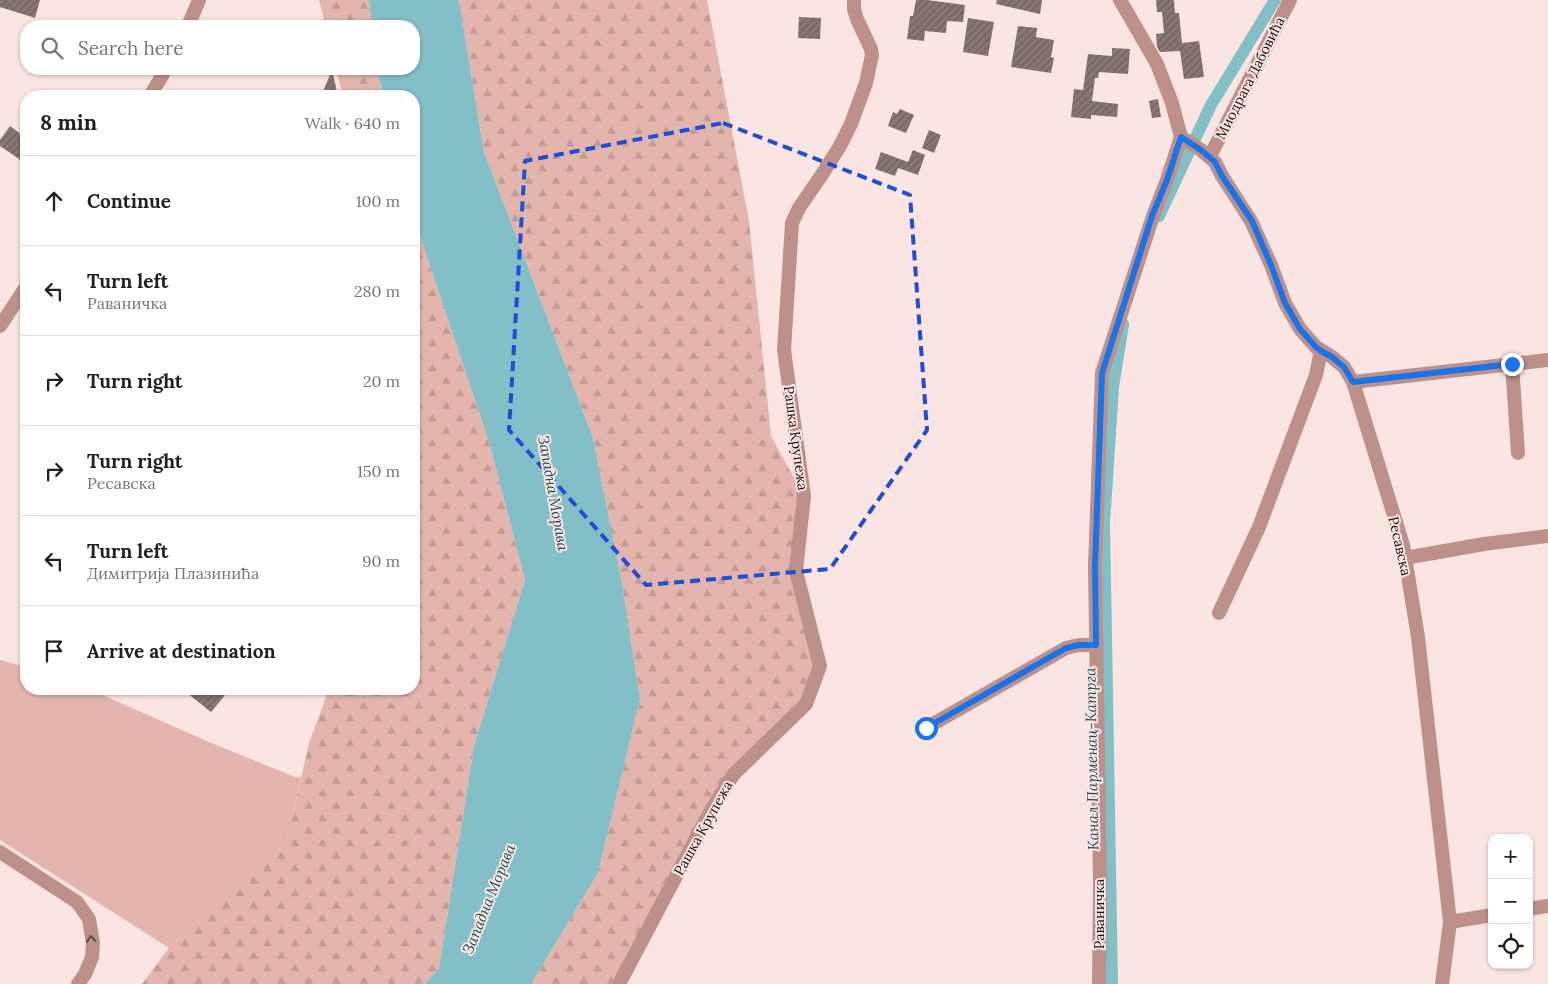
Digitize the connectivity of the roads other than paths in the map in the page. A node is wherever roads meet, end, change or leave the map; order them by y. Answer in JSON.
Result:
{"nodes":[{"id":1,"x":199,"y":0,"type":"edge"},
{"id":2,"x":854,"y":0,"type":"edge"},
{"id":3,"x":1120,"y":0,"type":"edge"},
{"id":4,"x":1290,"y":0,"type":"edge"},
{"id":5,"x":191,"y":20,"type":"edge"},
{"id":6,"x":162,"y":75,"type":"edge"},
{"id":7,"x":154,"y":90,"type":"edge"},
{"id":8,"x":1184,"y":140,"type":"junction"},
{"id":9,"x":1206,"y":153,"type":"junction"},
{"id":10,"x":20,"y":296,"type":"edge"},
{"id":11,"x":0,"y":326,"type":"edge"},
{"id":12,"x":1321,"y":351,"type":"junction"},
{"id":13,"x":1548,"y":360,"type":"edge"},
{"id":14,"x":1512,"y":364,"type":"junction"},
{"id":15,"x":1353,"y":382,"type":"junction"},
{"id":16,"x":1518,"y":453,"type":"dead end"},
{"id":17,"x":1548,"y":536,"type":"edge"},
{"id":18,"x":1405,"y":558,"type":"junction"},
{"id":19,"x":1219,"y":613,"type":"dead end"},
{"id":20,"x":1096,"y":645,"type":"junction"},
{"id":21,"x":926,"y":728,"type":"dead end"},
{"id":22,"x":1,"y":855,"type":"edge"},
{"id":23,"x":1548,"y":906,"type":"edge"},
{"id":24,"x":1533,"y":908,"type":"edge"},
{"id":25,"x":1488,"y":916,"type":"edge"},
{"id":26,"x":1450,"y":922,"type":"junction"},
{"id":27,"x":78,"y":984,"type":"edge"},
{"id":28,"x":619,"y":984,"type":"edge"},
{"id":29,"x":1099,"y":984,"type":"edge"},
{"id":30,"x":1442,"y":984,"type":"edge"}],
"edges":[{"from":1,"to":5,"type":"street"},
{"from":2,"to":28,"type":"street","name":"Рашка Крупежа"},
{"from":3,"to":8,"type":"street"},
{"from":4,"to":9,"type":"street","name":"Миодрага Дабовића"},
{"from":6,"to":7,"type":"street"},
{"from":8,"to":9,"type":"street"},
{"from":8,"to":20,"type":"street","name":"Раваничка"},
{"from":9,"to":12,"type":"street","name":"Ресавска"},
{"from":10,"to":11,"type":"street"},
{"from":12,"to":15,"type":"street","name":"Ресавска"},
{"from":12,"to":19,"type":"street"},
{"from":13,"to":14,"type":"street"},
{"from":14,"to":15,"type":"street"},
{"from":14,"to":16,"type":"street"},
{"from":15,"to":18,"type":"street","name":"Ресавска"},
{"from":17,"to":18,"type":"street"},
{"from":18,"to":26,"type":"street","name":"Ресавска"},
{"from":20,"to":21,"type":"street"},
{"from":20,"to":29,"type":"street","name":"Раваничка"},
{"from":27,"to":22,"type":"street","one_way":true},
{"from":23,"to":24,"type":"street"},
{"from":25,"to":26,"type":"street"},
{"from":26,"to":30,"type":"street","name":"Ресавска"}]}
